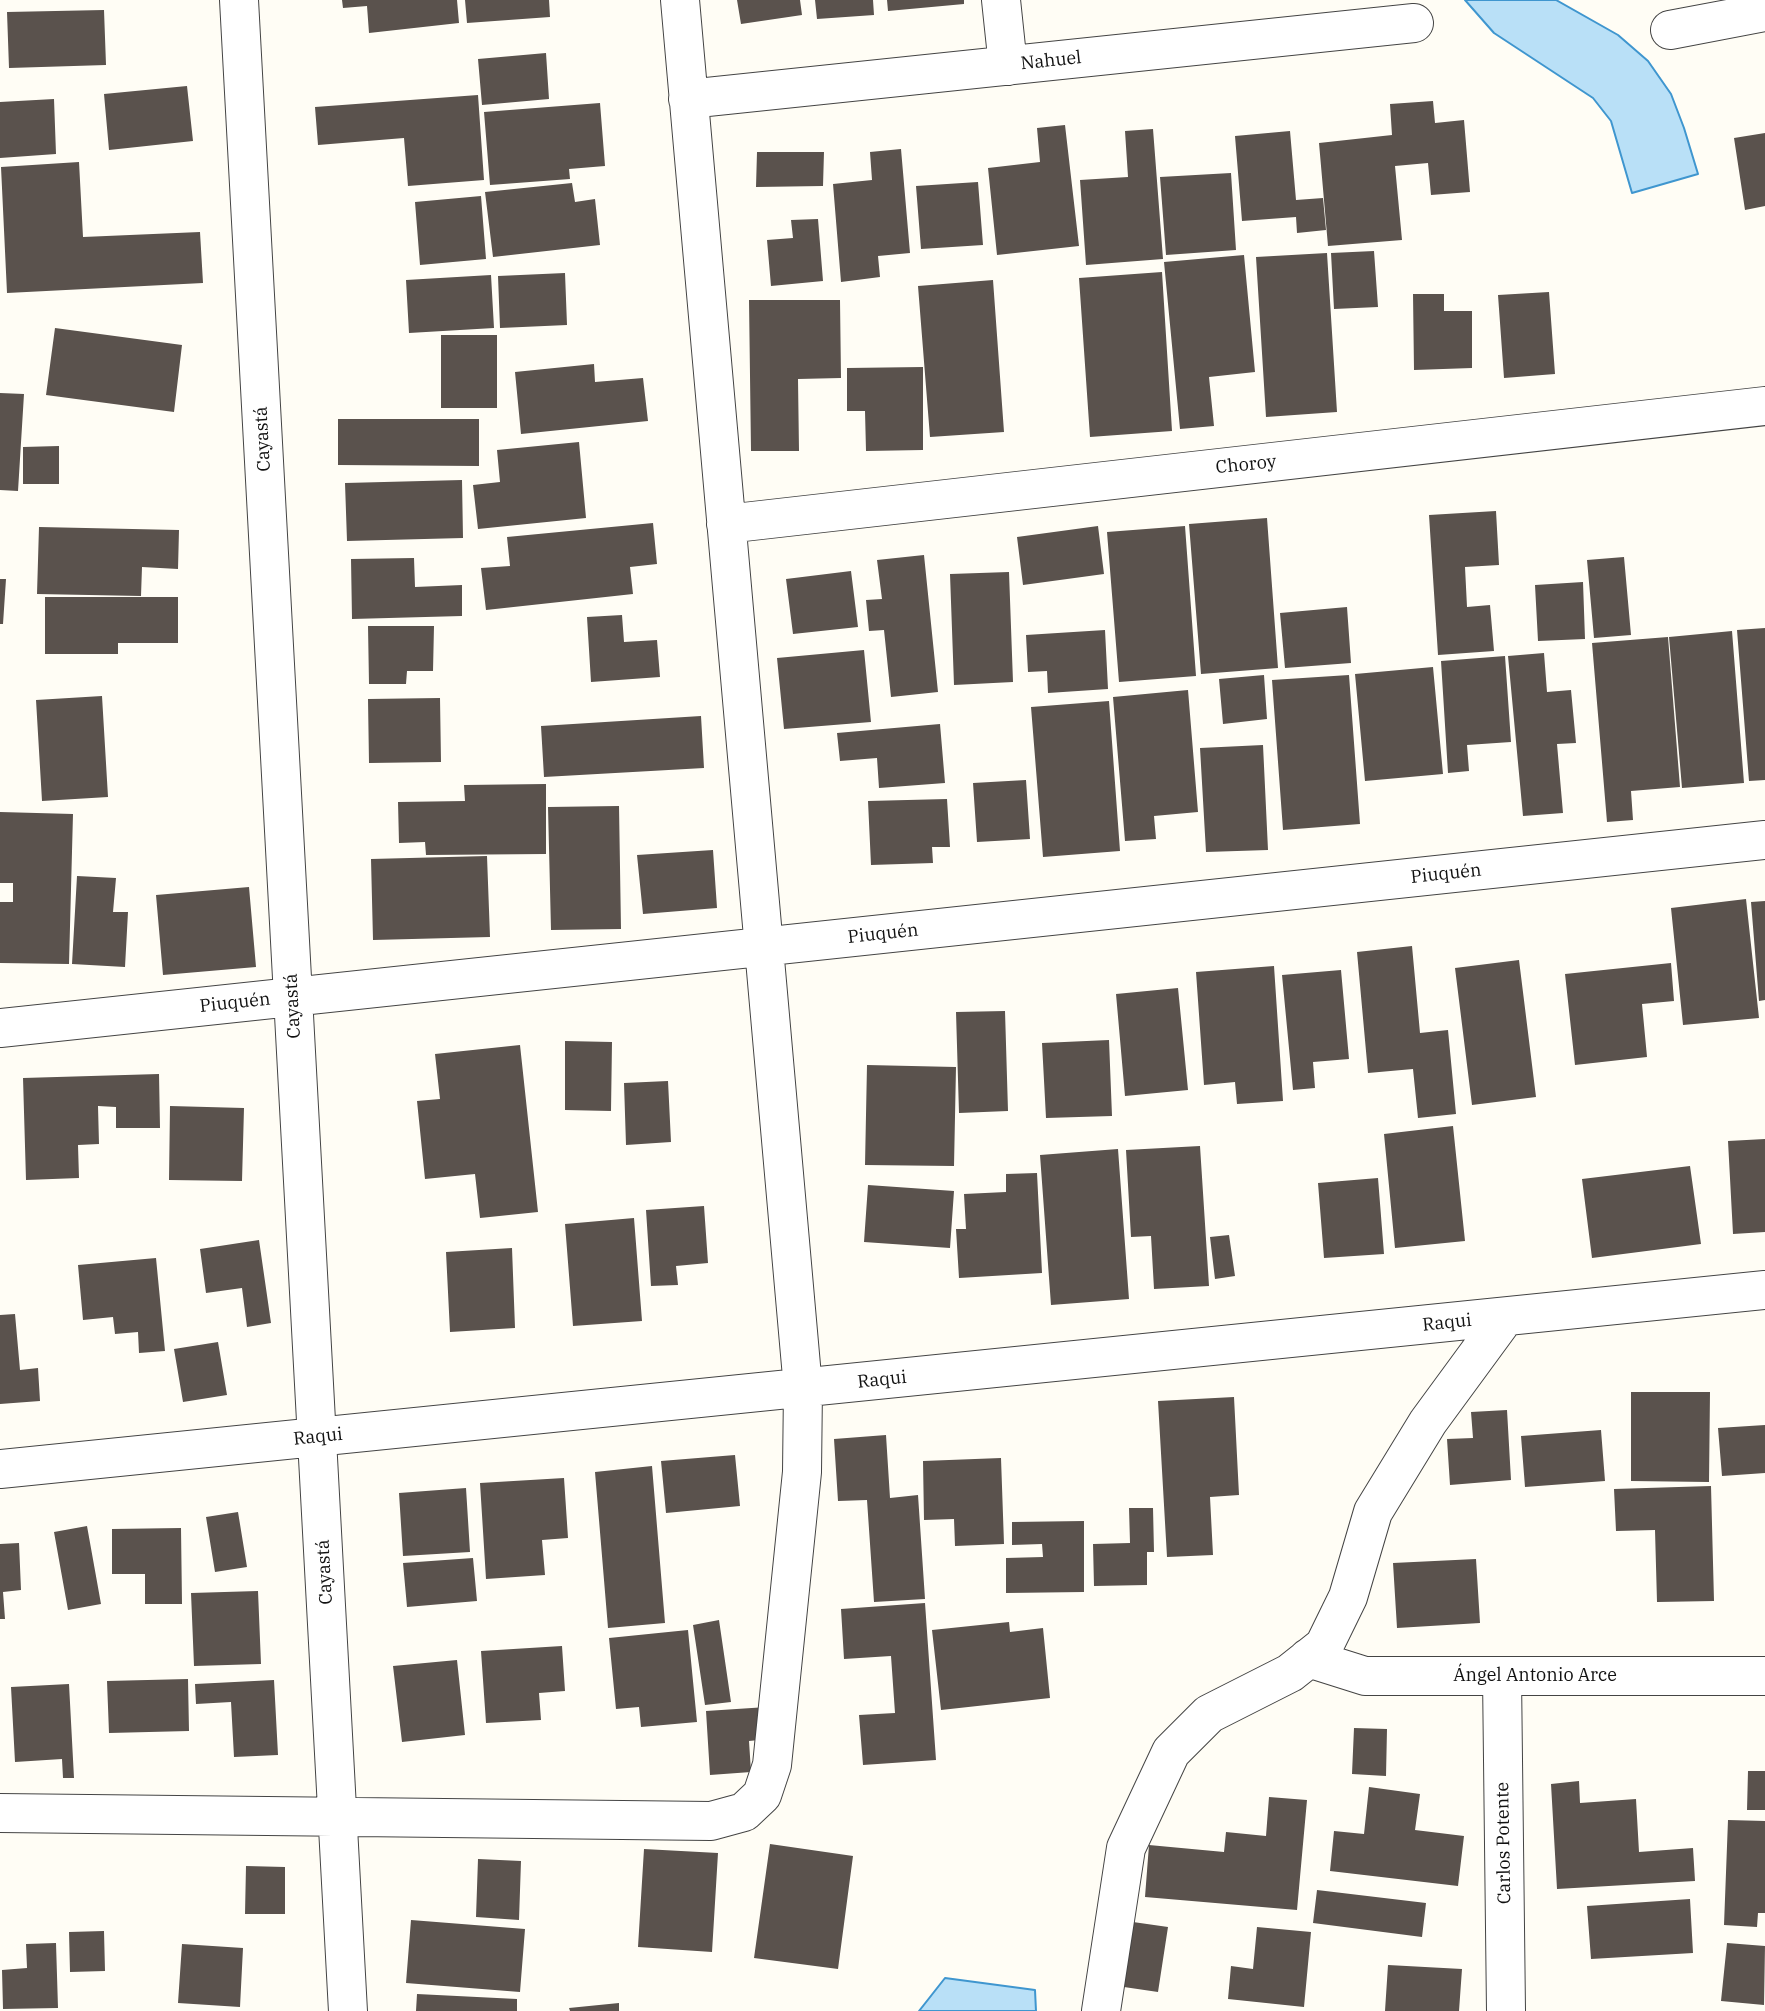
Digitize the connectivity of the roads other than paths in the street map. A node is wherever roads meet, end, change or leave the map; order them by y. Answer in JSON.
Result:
{"nodes":[{"id":1,"x":239,"y":0,"type":"edge"},
{"id":2,"x":680,"y":0,"type":"edge"},
{"id":3,"x":1001,"y":0,"type":"edge"},
{"id":4,"x":1765,"y":12,"type":"edge"},
{"id":5,"x":1414,"y":23,"type":"dead end"},
{"id":6,"x":1670,"y":30,"type":"dead end"},
{"id":7,"x":1007,"y":66,"type":"junction"},
{"id":8,"x":688,"y":99,"type":"junction"},
{"id":9,"x":1765,"y":406,"type":"edge"},
{"id":10,"x":726,"y":524,"type":"junction"},
{"id":11,"x":1765,"y":840,"type":"edge"},
{"id":12,"x":764,"y":947,"type":"junction"},
{"id":13,"x":293,"y":997,"type":"junction"},
{"id":14,"x":0,"y":1028,"type":"edge"},
{"id":15,"x":1765,"y":1290,"type":"edge"},
{"id":16,"x":1505,"y":1317,"type":"junction"},
{"id":17,"x":803,"y":1388,"type":"junction"},
{"id":18,"x":317,"y":1437,"type":"junction"},
{"id":19,"x":0,"y":1469,"type":"edge"},
{"id":20,"x":1308,"y":1658,"type":"junction"},
{"id":21,"x":1502,"y":1676,"type":"junction"},
{"id":22,"x":1765,"y":1676,"type":"edge"},
{"id":23,"x":0,"y":1813,"type":"edge"},
{"id":24,"x":338,"y":1816,"type":"junction"},
{"id":25,"x":348,"y":2011,"type":"edge"},
{"id":26,"x":1101,"y":2011,"type":"edge"},
{"id":27,"x":1506,"y":2011,"type":"edge"}],
"edges":[{"from":1,"to":13,"type":"lane","name":"Cayastá"},
{"from":2,"to":8,"type":"lane"},
{"from":3,"to":7,"type":"lane"},
{"from":4,"to":6,"type":"lane"},
{"from":5,"to":7,"type":"lane","name":"Nahuel"},
{"from":7,"to":8,"type":"lane","name":"Nahuel"},
{"from":8,"to":10,"type":"lane"},
{"from":9,"to":10,"type":"lane","name":"Choroy"},
{"from":10,"to":12,"type":"lane"},
{"from":11,"to":12,"type":"lane","name":"Piuquén"},
{"from":12,"to":13,"type":"lane","name":"Piuquén"},
{"from":12,"to":17,"type":"lane"},
{"from":13,"to":14,"type":"lane","name":"Piuquén"},
{"from":13,"to":18,"type":"lane","name":"Cayastá"},
{"from":15,"to":16,"type":"lane","name":"Raqui"},
{"from":16,"to":17,"type":"lane","name":"Raqui"},
{"from":16,"to":20,"type":"lane"},
{"from":17,"to":18,"type":"lane","name":"Raqui"},
{"from":17,"to":24,"type":"lane"},
{"from":18,"to":19,"type":"lane","name":"Raqui"},
{"from":18,"to":24,"type":"lane","name":"Cayastá"},
{"from":20,"to":21,"type":"lane","name":"Ángel Antonio Arce"},
{"from":20,"to":26,"type":"lane"},
{"from":21,"to":22,"type":"lane","name":"Ángel Antonio Arce"},
{"from":21,"to":27,"type":"lane","name":"Carlos Potente"},
{"from":23,"to":24,"type":"lane"},
{"from":24,"to":25,"type":"lane","name":"Cayastá"}]}
